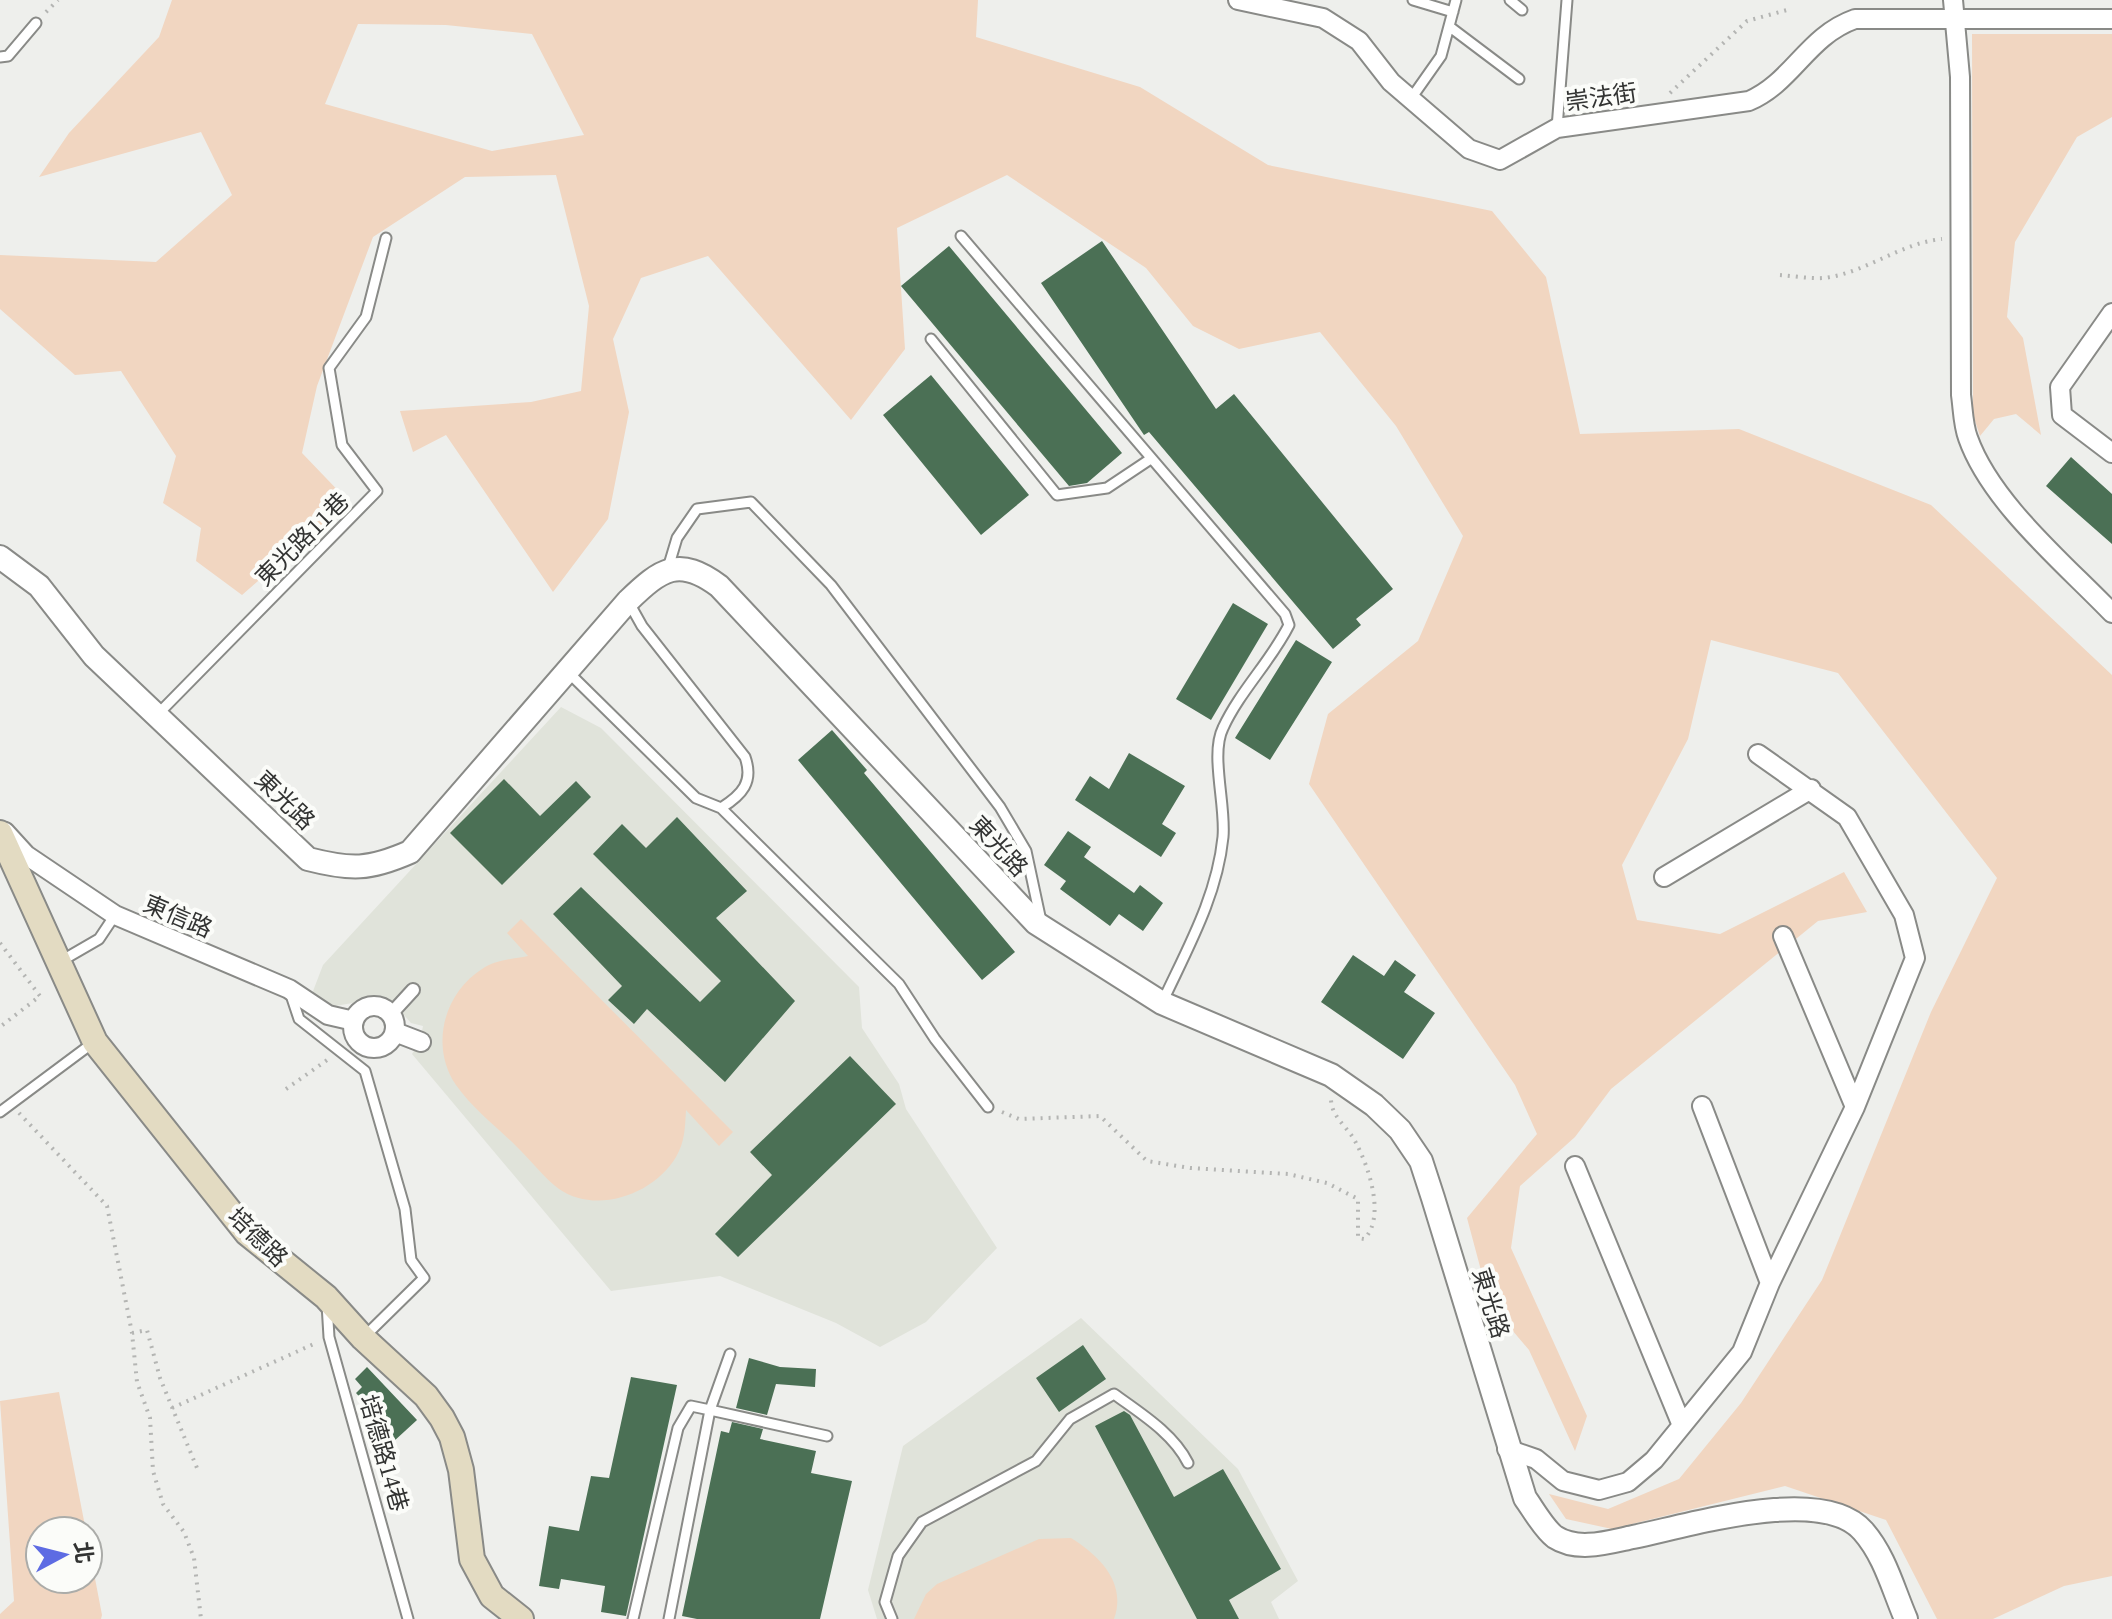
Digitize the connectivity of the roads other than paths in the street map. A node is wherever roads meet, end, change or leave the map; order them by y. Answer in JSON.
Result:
{"nodes":[{"id":1,"x":1238,"y":0,"type":"edge"},
{"id":2,"x":1413,"y":0,"type":"edge"},
{"id":3,"x":1456,"y":0,"type":"edge"},
{"id":4,"x":1510,"y":0,"type":"edge"},
{"id":5,"x":1567,"y":0,"type":"edge"},
{"id":6,"x":1953,"y":0,"type":"edge"},
{"id":7,"x":1522,"y":10,"type":"dead end"},
{"id":8,"x":1453,"y":12,"type":"junction"},
{"id":9,"x":2112,"y":19,"type":"edge"},
{"id":10,"x":1955,"y":21,"type":"junction"},
{"id":11,"x":36,"y":23,"type":"dead end"},
{"id":12,"x":1450,"y":27,"type":"junction"},
{"id":13,"x":0,"y":57,"type":"edge"},
{"id":14,"x":1519,"y":79,"type":"dead end"},
{"id":15,"x":1410,"y":100,"type":"junction"},
{"id":16,"x":1557,"y":128,"type":"junction"},
{"id":17,"x":961,"y":236,"type":"dead end"},
{"id":18,"x":386,"y":238,"type":"dead end"},
{"id":19,"x":2112,"y":313,"type":"edge"},
{"id":20,"x":931,"y":339,"type":"dead end"},
{"id":21,"x":2112,"y":453,"type":"edge"},
{"id":22,"x":1149,"y":460,"type":"junction"},
{"id":23,"x":0,"y":557,"type":"edge"},
{"id":24,"x":667,"y":571,"type":"junction"},
{"id":25,"x":628,"y":601,"type":"junction"},
{"id":26,"x":2112,"y":613,"type":"edge"},
{"id":27,"x":568,"y":672,"type":"junction"},
{"id":28,"x":159,"y":713,"type":"junction"},
{"id":29,"x":1758,"y":754,"type":"dead end"},
{"id":30,"x":1811,"y":789,"type":"junction"},
{"id":31,"x":721,"y":808,"type":"junction"},
{"id":32,"x":0,"y":830,"type":"edge"},
{"id":33,"x":1664,"y":877,"type":"dead end"},
{"id":34,"x":115,"y":915,"type":"junction"},
{"id":35,"x":1041,"y":926,"type":"junction"},
{"id":36,"x":1783,"y":936,"type":"dead end"},
{"id":37,"x":61,"y":961,"type":"junction"},
{"id":38,"x":289,"y":989,"type":"junction"},
{"id":39,"x":413,"y":990,"type":"dead end"},
{"id":40,"x":1162,"y":1003,"type":"junction"},
{"id":41,"x":354,"y":1021,"type":"junction"},
{"id":42,"x":393,"y":1023,"type":"junction"},
{"id":43,"x":95,"y":1042,"type":"junction"},
{"id":44,"x":421,"y":1042,"type":"dead end"},
{"id":45,"x":1702,"y":1106,"type":"dead end"},
{"id":46,"x":988,"y":1107,"type":"road end"},
{"id":47,"x":1855,"y":1107,"type":"junction"},
{"id":48,"x":0,"y":1112,"type":"edge"},
{"id":49,"x":1575,"y":1166,"type":"dead end"},
{"id":50,"x":1770,"y":1283,"type":"junction"},
{"id":51,"x":326,"y":1297,"type":"junction"},
{"id":52,"x":363,"y":1338,"type":"junction"},
{"id":53,"x":730,"y":1354,"type":"dead end"},
{"id":54,"x":710,"y":1410,"type":"junction"},
{"id":55,"x":1681,"y":1423,"type":"junction"},
{"id":56,"x":827,"y":1436,"type":"dead end"},
{"id":57,"x":1507,"y":1449,"type":"junction"},
{"id":58,"x":1188,"y":1463,"type":"dead end"},
{"id":59,"x":408,"y":1619,"type":"edge"},
{"id":60,"x":521,"y":1619,"type":"edge"},
{"id":61,"x":633,"y":1619,"type":"edge"},
{"id":62,"x":669,"y":1619,"type":"edge"},
{"id":63,"x":892,"y":1619,"type":"edge"},
{"id":64,"x":1906,"y":1619,"type":"edge"}],
"edges":[{"from":1,"to":15,"type":"street","name":"崇法街"},
{"from":2,"to":8,"type":"lane"},
{"from":3,"to":8,"type":"lane"},
{"from":4,"to":7,"type":"lane"},
{"from":5,"to":16,"type":"lane"},
{"from":6,"to":10,"type":"street"},
{"from":8,"to":12,"type":"lane"},
{"from":9,"to":10,"type":"street","name":"崇法街"},
{"from":10,"to":16,"type":"street","name":"崇法街"},
{"from":10,"to":26,"type":"street"},
{"from":11,"to":13,"type":"lane"},
{"from":12,"to":14,"type":"lane"},
{"from":12,"to":15,"type":"lane"},
{"from":15,"to":16,"type":"street","name":"崇法街"},
{"from":17,"to":22,"type":"lane"},
{"from":18,"to":28,"type":"lane","name":"東光路11巷"},
{"from":19,"to":21,"type":"street"},
{"from":20,"to":22,"type":"lane"},
{"from":22,"to":40,"type":"lane"},
{"from":23,"to":28,"type":"street","name":"東光路"},
{"from":24,"to":25,"type":"street","name":"東光路"},
{"from":24,"to":35,"type":"street","name":"東光路"},
{"from":24,"to":35,"type":"lane"},
{"from":25,"to":27,"type":"street","name":"東光路"},
{"from":25,"to":31,"type":"lane"},
{"from":27,"to":28,"type":"street","name":"東光路"},
{"from":27,"to":31,"type":"lane"},
{"from":29,"to":30,"type":"street"},
{"from":30,"to":33,"type":"street"},
{"from":30,"to":47,"type":"street"},
{"from":31,"to":46,"type":"lane"},
{"from":32,"to":34,"type":"street","name":"東信路"},
{"from":32,"to":37,"type":"main road","name":"培德路"},
{"from":34,"to":37,"type":"lane"},
{"from":34,"to":38,"type":"street","name":"東信路"},
{"from":35,"to":40,"type":"street","name":"東光路"},
{"from":36,"to":47,"type":"street"},
{"from":37,"to":43,"type":"main road","name":"培德路"},
{"from":38,"to":41,"type":"street","name":"東信路"},
{"from":38,"to":52,"type":"lane"},
{"from":39,"to":42,"type":"street"},
{"from":40,"to":57,"type":"street","name":"東光路"},
{"from":41,"to":42,"type":"street"},
{"from":41,"to":42,"type":"street"},
{"from":42,"to":44,"type":"street"},
{"from":43,"to":48,"type":"lane"},
{"from":43,"to":51,"type":"main road","name":"培德路"},
{"from":45,"to":50,"type":"street"},
{"from":47,"to":50,"type":"street"},
{"from":49,"to":55,"type":"street"},
{"from":50,"to":55,"type":"street"},
{"from":51,"to":52,"type":"main road","name":"培德路"},
{"from":51,"to":59,"type":"lane","name":"培德路14巷"},
{"from":52,"to":60,"type":"main road","name":"培德路"},
{"from":53,"to":54,"type":"lane"},
{"from":54,"to":56,"type":"lane"},
{"from":54,"to":61,"type":"lane"},
{"from":54,"to":62,"type":"lane"},
{"from":55,"to":57,"type":"street"},
{"from":57,"to":64,"type":"street","name":"東光路"},
{"from":58,"to":63,"type":"lane"}]}
